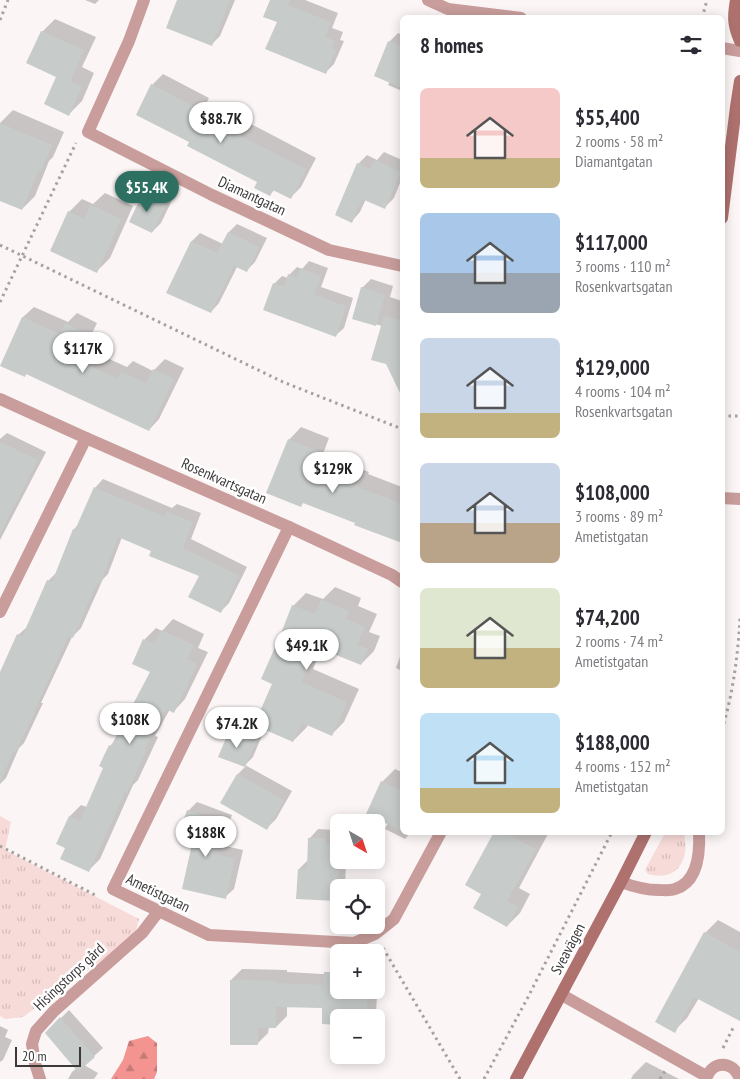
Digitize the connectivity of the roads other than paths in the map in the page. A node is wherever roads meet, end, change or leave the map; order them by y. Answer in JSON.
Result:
{"nodes":[{"id":1,"x":144,"y":0,"type":"edge"},
{"id":2,"x":428,"y":0,"type":"edge"},
{"id":3,"x":736,"y":0,"type":"edge"},
{"id":4,"x":499,"y":15,"type":"edge"},
{"id":5,"x":740,"y":41,"type":"edge"},
{"id":6,"x":725,"y":49,"type":"edge"},
{"id":7,"x":740,"y":52,"type":"edge"},
{"id":8,"x":740,"y":81,"type":"edge"},
{"id":9,"x":725,"y":194,"type":"edge"},
{"id":10,"x":400,"y":266,"type":"edge"},
{"id":11,"x":0,"y":399,"type":"edge"},
{"id":12,"x":86,"y":438,"type":"junction"},
{"id":13,"x":725,"y":498,"type":"edge"},
{"id":14,"x":740,"y":499,"type":"edge"},
{"id":15,"x":289,"y":527,"type":"junction"},
{"id":16,"x":400,"y":581,"type":"edge"},
{"id":17,"x":0,"y":612,"type":"edge"},
{"id":18,"x":439,"y":835,"type":"edge"},
{"id":19,"x":644,"y":835,"type":"edge"},
{"id":20,"x":699,"y":835,"type":"edge"},
{"id":21,"x":621,"y":882,"type":"junction"},
{"id":22,"x":158,"y":912,"type":"junction"},
{"id":23,"x":562,"y":995,"type":"junction"},
{"id":24,"x":706,"y":1078,"type":"edge"},
{"id":25,"x":40,"y":1079,"type":"edge"},
{"id":26,"x":516,"y":1079,"type":"edge"},
{"id":27,"x":740,"y":1079,"type":"edge"}],
"edges":[{"from":1,"to":10,"type":"street","name":"Diamantgatan"},
{"from":2,"to":4,"type":"street"},
{"from":3,"to":5,"type":"street"},
{"from":6,"to":7,"type":"street"},
{"from":8,"to":9,"type":"street"},
{"from":11,"to":12,"type":"street","name":"Rosenkvartsgatan"},
{"from":12,"to":15,"type":"street","name":"Rosenkvartsgatan"},
{"from":12,"to":17,"type":"street"},
{"from":13,"to":14,"type":"street"},
{"from":15,"to":16,"type":"street","name":"Rosenkvartsgatan"},
{"from":15,"to":22,"type":"street","name":"Ametistgatan"},
{"from":18,"to":22,"type":"street","name":"Ametistgatan"},
{"from":19,"to":21,"type":"street","name":"Sveavägen"},
{"from":20,"to":21,"type":"street"},
{"from":21,"to":23,"type":"street","name":"Sveavägen"},
{"from":22,"to":25,"type":"street","name":"Hisingstorps gård"},
{"from":23,"to":24,"type":"street"},
{"from":23,"to":26,"type":"street","name":"Sveavägen"},
{"from":24,"to":27,"type":"street"}]}
